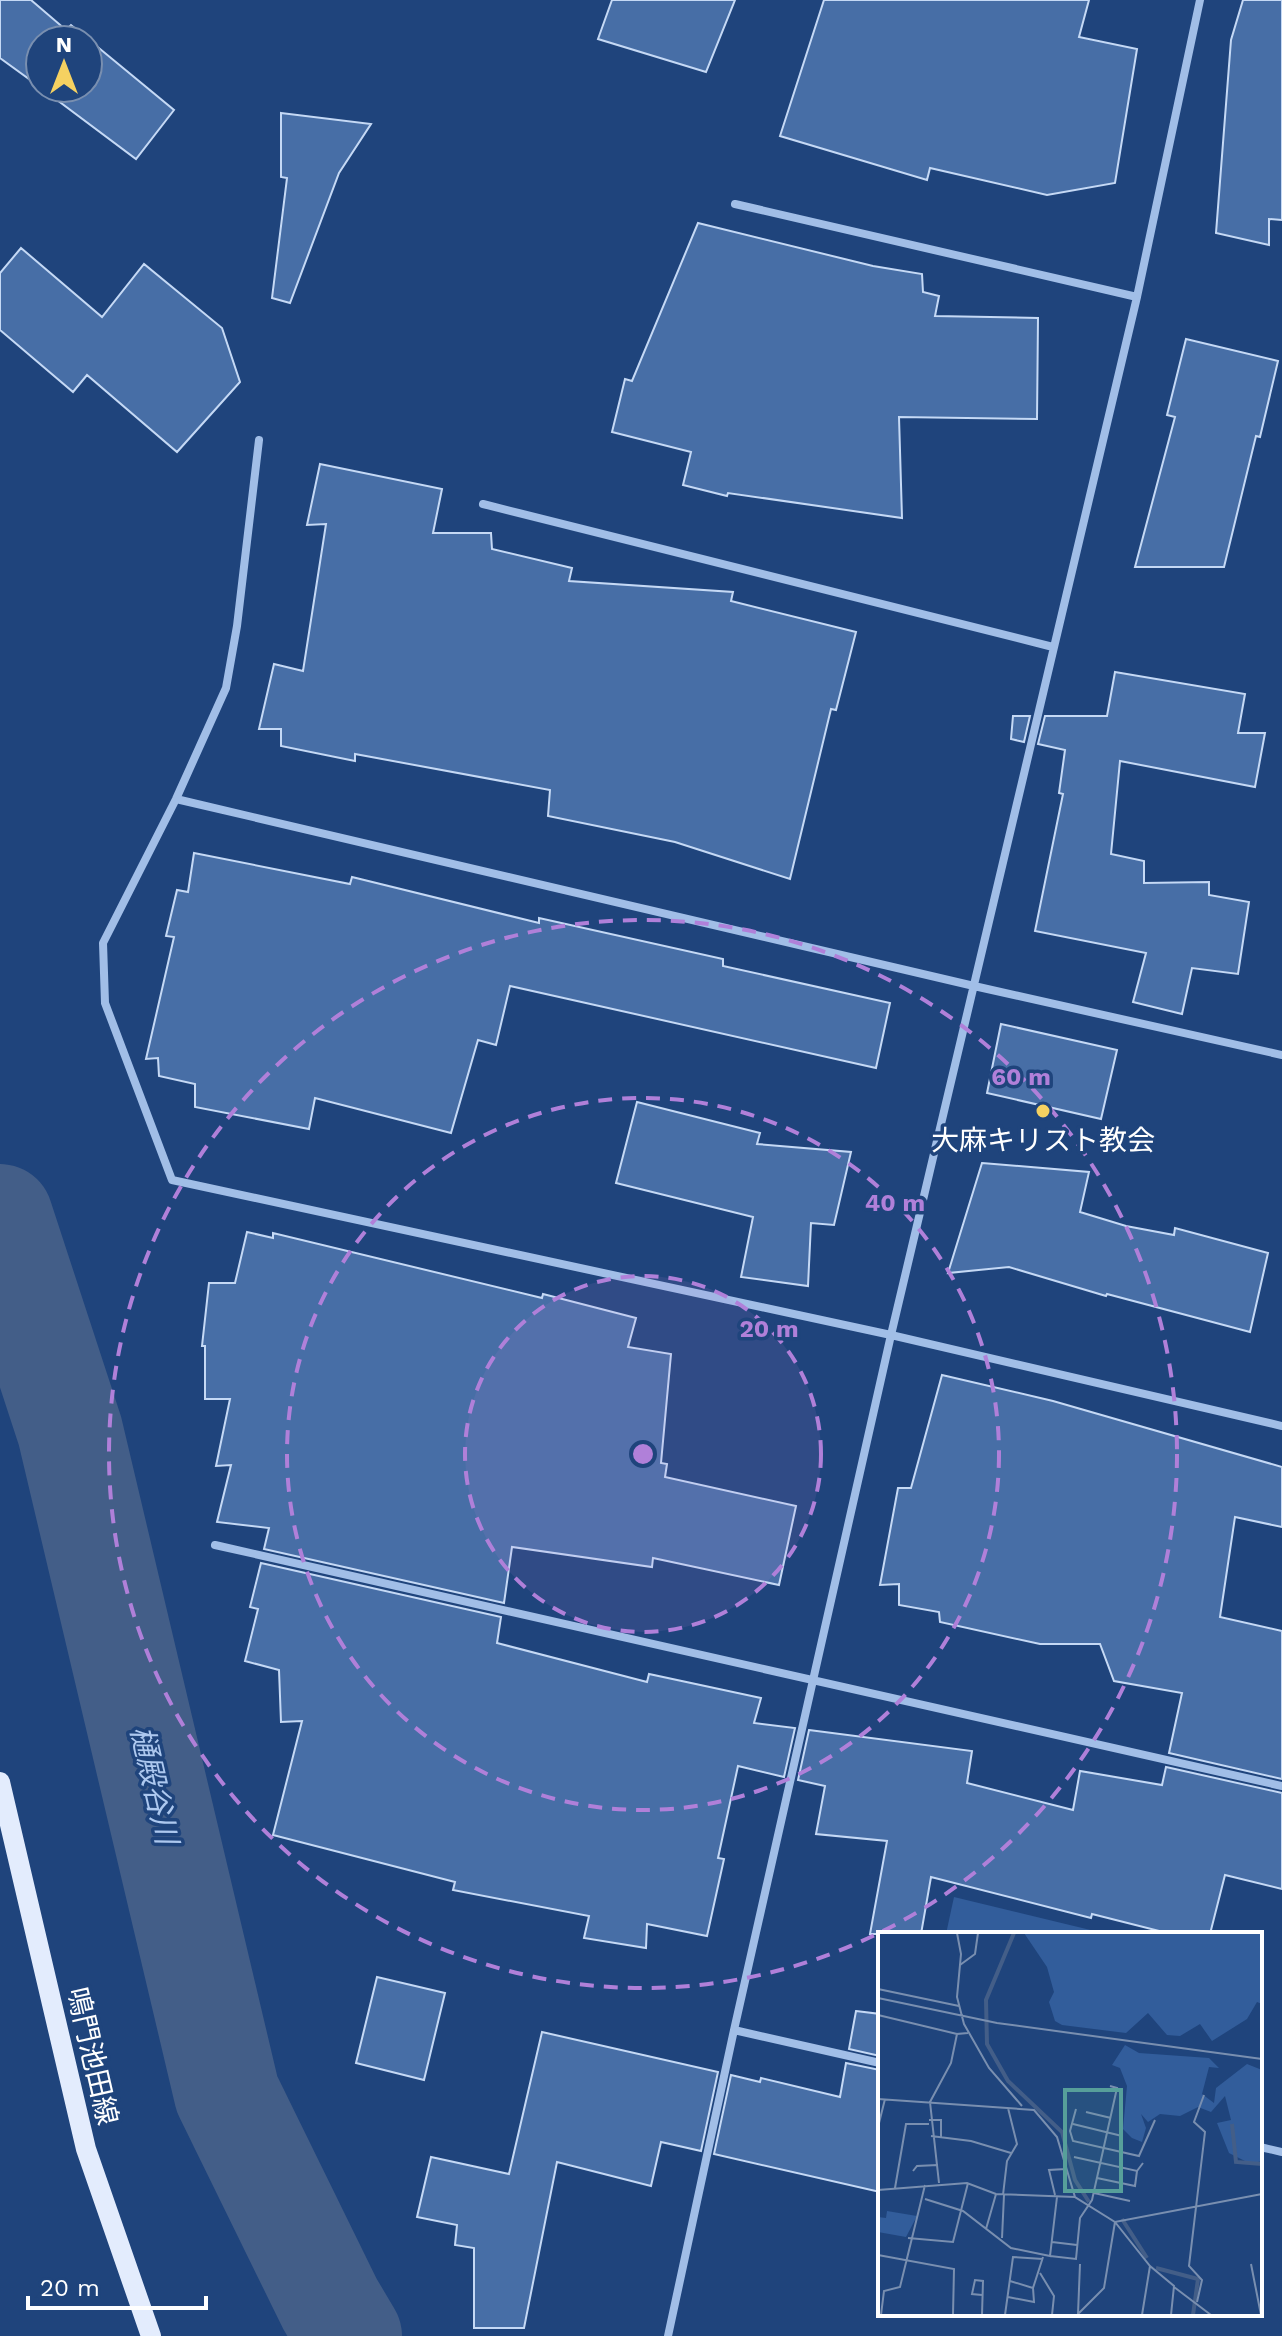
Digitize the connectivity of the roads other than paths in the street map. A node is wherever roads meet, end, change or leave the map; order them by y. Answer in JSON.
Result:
{"nodes":[{"id":1,"x":1200,"y":0,"type":"edge"},
{"id":2,"x":735,"y":204,"type":"dead end"},
{"id":3,"x":1137,"y":297,"type":"junction"},
{"id":4,"x":259,"y":440,"type":"dead end"},
{"id":5,"x":483,"y":504,"type":"dead end"},
{"id":6,"x":1053,"y":647,"type":"junction"},
{"id":7,"x":176,"y":799,"type":"junction"},
{"id":8,"x":974,"y":986,"type":"junction"},
{"id":9,"x":1282,"y":1055,"type":"edge"},
{"id":10,"x":891,"y":1335,"type":"junction"},
{"id":11,"x":1282,"y":1426,"type":"edge"},
{"id":12,"x":215,"y":1545,"type":"dead end"},
{"id":13,"x":812,"y":1681,"type":"junction"},
{"id":14,"x":0,"y":1782,"type":"edge"},
{"id":15,"x":1282,"y":1786,"type":"edge"},
{"id":16,"x":6,"y":1830,"type":"edge"},
{"id":17,"x":734,"y":2030,"type":"junction"},
{"id":18,"x":878,"y":2063,"type":"edge"},
{"id":19,"x":1262,"y":2147,"type":"edge"},
{"id":20,"x":1282,"y":2152,"type":"edge"},
{"id":21,"x":151,"y":2336,"type":"edge"},
{"id":22,"x":668,"y":2336,"type":"edge"}],
"edges":[{"from":1,"to":3,"type":"street"},
{"from":2,"to":3,"type":"street"},
{"from":3,"to":6,"type":"street"},
{"from":4,"to":7,"type":"street"},
{"from":5,"to":6,"type":"street"},
{"from":6,"to":8,"type":"street"},
{"from":7,"to":8,"type":"street"},
{"from":7,"to":10,"type":"street"},
{"from":8,"to":9,"type":"street"},
{"from":8,"to":10,"type":"street"},
{"from":10,"to":11,"type":"street"},
{"from":10,"to":13,"type":"street"},
{"from":12,"to":13,"type":"street"},
{"from":13,"to":15,"type":"street"},
{"from":13,"to":17,"type":"street"},
{"from":14,"to":16,"type":"main road","name":"鳴門池田線"},
{"from":16,"to":21,"type":"main road","name":"鳴門池田線"},
{"from":17,"to":18,"type":"street"},
{"from":17,"to":22,"type":"street"},
{"from":19,"to":20,"type":"street"}]}
